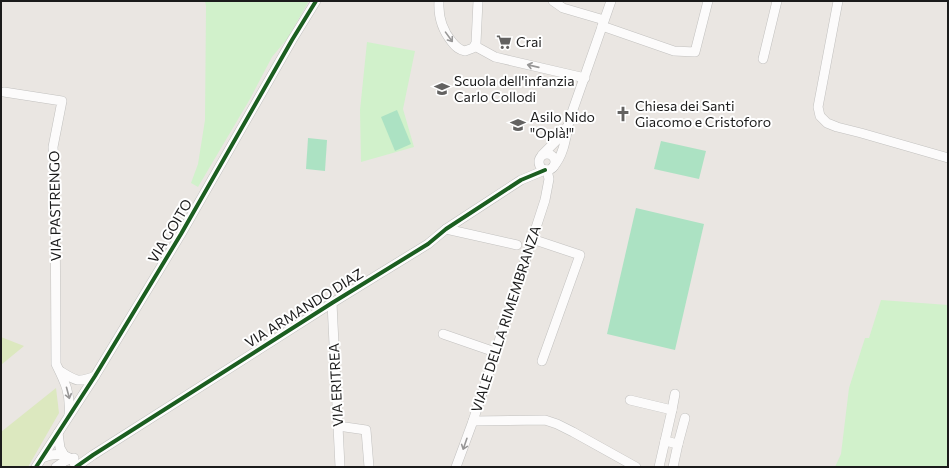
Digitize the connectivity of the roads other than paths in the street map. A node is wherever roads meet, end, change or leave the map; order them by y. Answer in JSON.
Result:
{"nodes":[{"id":1,"x":316,"y":1,"type":"edge"},
{"id":2,"x":439,"y":1,"type":"edge"},
{"id":3,"x":478,"y":1,"type":"edge"},
{"id":4,"x":553,"y":1,"type":"edge"},
{"id":5,"x":611,"y":1,"type":"edge"},
{"id":6,"x":708,"y":1,"type":"edge"},
{"id":7,"x":777,"y":1,"type":"edge"},
{"id":8,"x":838,"y":1,"type":"edge"},
{"id":9,"x":603,"y":23,"type":"junction"},
{"id":10,"x":475,"y":46,"type":"junction"},
{"id":11,"x":763,"y":59,"type":"dead end"},
{"id":12,"x":585,"y":78,"type":"junction"},
{"id":13,"x":4,"y":92,"type":"dead end"},
{"id":14,"x":570,"y":122,"type":"junction"},
{"id":15,"x":541,"y":157,"type":"junction"},
{"id":16,"x":948,"y":158,"type":"edge"},
{"id":17,"x":548,"y":169,"type":"junction"},
{"id":18,"x":521,"y":180,"type":"junction"},
{"id":19,"x":446,"y":229,"type":"junction"},
{"id":20,"x":532,"y":239,"type":"junction"},
{"id":21,"x":517,"y":245,"type":"dead end"},
{"id":22,"x":332,"y":303,"type":"junction"},
{"id":23,"x":443,"y":334,"type":"dead end"},
{"id":24,"x":495,"y":352,"type":"junction"},
{"id":25,"x":542,"y":361,"type":"dead end"},
{"id":26,"x":59,"y":370,"type":"junction"},
{"id":27,"x":95,"y":376,"type":"junction"},
{"id":28,"x":675,"y":394,"type":"dead end"},
{"id":29,"x":630,"y":400,"type":"dead end"},
{"id":30,"x":672,"y":410,"type":"junction"},
{"id":31,"x":69,"y":417,"type":"junction"},
{"id":32,"x":685,"y":418,"type":"dead end"},
{"id":33,"x":473,"y":421,"type":"junction"},
{"id":34,"x":338,"y":426,"type":"junction"},
{"id":35,"x":58,"y":433,"type":"junction"},
{"id":36,"x":665,"y":441,"type":"junction"},
{"id":37,"x":678,"y":444,"type":"junction"},
{"id":38,"x":93,"y":455,"type":"junction"},
{"id":39,"x":67,"y":457,"type":"junction"},
{"id":40,"x":42,"y":458,"type":"junction"},
{"id":41,"x":625,"y":464,"type":"edge"},
{"id":42,"x":36,"y":467,"type":"edge"},
{"id":43,"x":56,"y":467,"type":"edge"},
{"id":44,"x":76,"y":467,"type":"edge"},
{"id":45,"x":340,"y":467,"type":"edge"},
{"id":46,"x":369,"y":467,"type":"edge"},
{"id":47,"x":456,"y":467,"type":"edge"},
{"id":48,"x":636,"y":467,"type":"edge"},
{"id":49,"x":659,"y":467,"type":"edge"},
{"id":50,"x":673,"y":467,"type":"edge"}],
"edges":[{"from":1,"to":27,"type":"street","name":"VIA GOITO"},
{"from":2,"to":10,"type":"street","one_way":true},
{"from":3,"to":10,"type":"street"},
{"from":4,"to":9,"type":"street"},
{"from":5,"to":9,"type":"street","name":"VIA ARMANDO DIAZ"},
{"from":6,"to":9,"type":"street"},
{"from":7,"to":11,"type":"street"},
{"from":8,"to":16,"type":"street"},
{"from":9,"to":12,"type":"street","name":"VIA ARMANDO DIAZ"},
{"from":12,"to":10,"type":"street","one_way":true},
{"from":12,"to":14,"type":"street","name":"VIA ARMANDO DIAZ"},
{"from":13,"to":26,"type":"street","name":"VIA PASTRENGO"},
{"from":14,"to":15,"type":"street","name":"VIA ARMANDO DIAZ"},
{"from":14,"to":17,"type":"street","name":"VIA ARMANDO DIAZ"},
{"from":15,"to":17,"type":"street"},
{"from":15,"to":17,"type":"street"},
{"from":15,"to":18,"type":"street","name":"VIA ARMANDO DIAZ"},
{"from":17,"to":18,"type":"street","name":"VIA ARMANDO DIAZ"},
{"from":17,"to":20,"type":"street","name":"VIALE DELLA RIMEMBRANZA"},
{"from":18,"to":19,"type":"street","name":"VIA ARMANDO DIAZ"},
{"from":19,"to":21,"type":"street"},
{"from":19,"to":22,"type":"street","name":"VIA ARMANDO DIAZ"},
{"from":20,"to":24,"type":"street","name":"VIALE DELLA RIMEMBRANZA"},
{"from":20,"to":25,"type":"street"},
{"from":22,"to":34,"type":"street","name":"VIA ERITREA"},
{"from":22,"to":38,"type":"street","name":"VIA ARMANDO DIAZ"},
{"from":23,"to":24,"type":"street"},
{"from":24,"to":33,"type":"street","name":"VIALE DELLA RIMEMBRANZA"},
{"from":26,"to":27,"type":"street"},
{"from":26,"to":31,"type":"street","name":"VIA PASTRENGO","one_way":true},
{"from":27,"to":31,"type":"street","name":"VIA GOITO"},
{"from":28,"to":30,"type":"street"},
{"from":29,"to":30,"type":"street"},
{"from":30,"to":36,"type":"street"},
{"from":31,"to":35,"type":"street","name":"VIA GOITO"},
{"from":32,"to":37,"type":"street"},
{"from":33,"to":41,"type":"street"},
{"from":33,"to":47,"type":"street","name":"VIALE DELLA RIMEMBRANZA","one_way":true},
{"from":34,"to":45,"type":"street","name":"VIA ERITREA"},
{"from":34,"to":46,"type":"street"},
{"from":35,"to":39,"type":"street"},
{"from":35,"to":40,"type":"street","name":"VIA GOITO"},
{"from":36,"to":37,"type":"street"},
{"from":36,"to":49,"type":"street"},
{"from":37,"to":50,"type":"street"},
{"from":38,"to":39,"type":"street","name":"VIA ARMANDO DIAZ"},
{"from":38,"to":44,"type":"street","name":"VIA ARMANDO DIAZ"},
{"from":39,"to":40,"type":"street"},
{"from":39,"to":43,"type":"street"},
{"from":39,"to":44,"type":"street","name":"VIA ARMANDO DIAZ"},
{"from":40,"to":42,"type":"street","name":"VIA GOITO"},
{"from":41,"to":48,"type":"street"}]}
